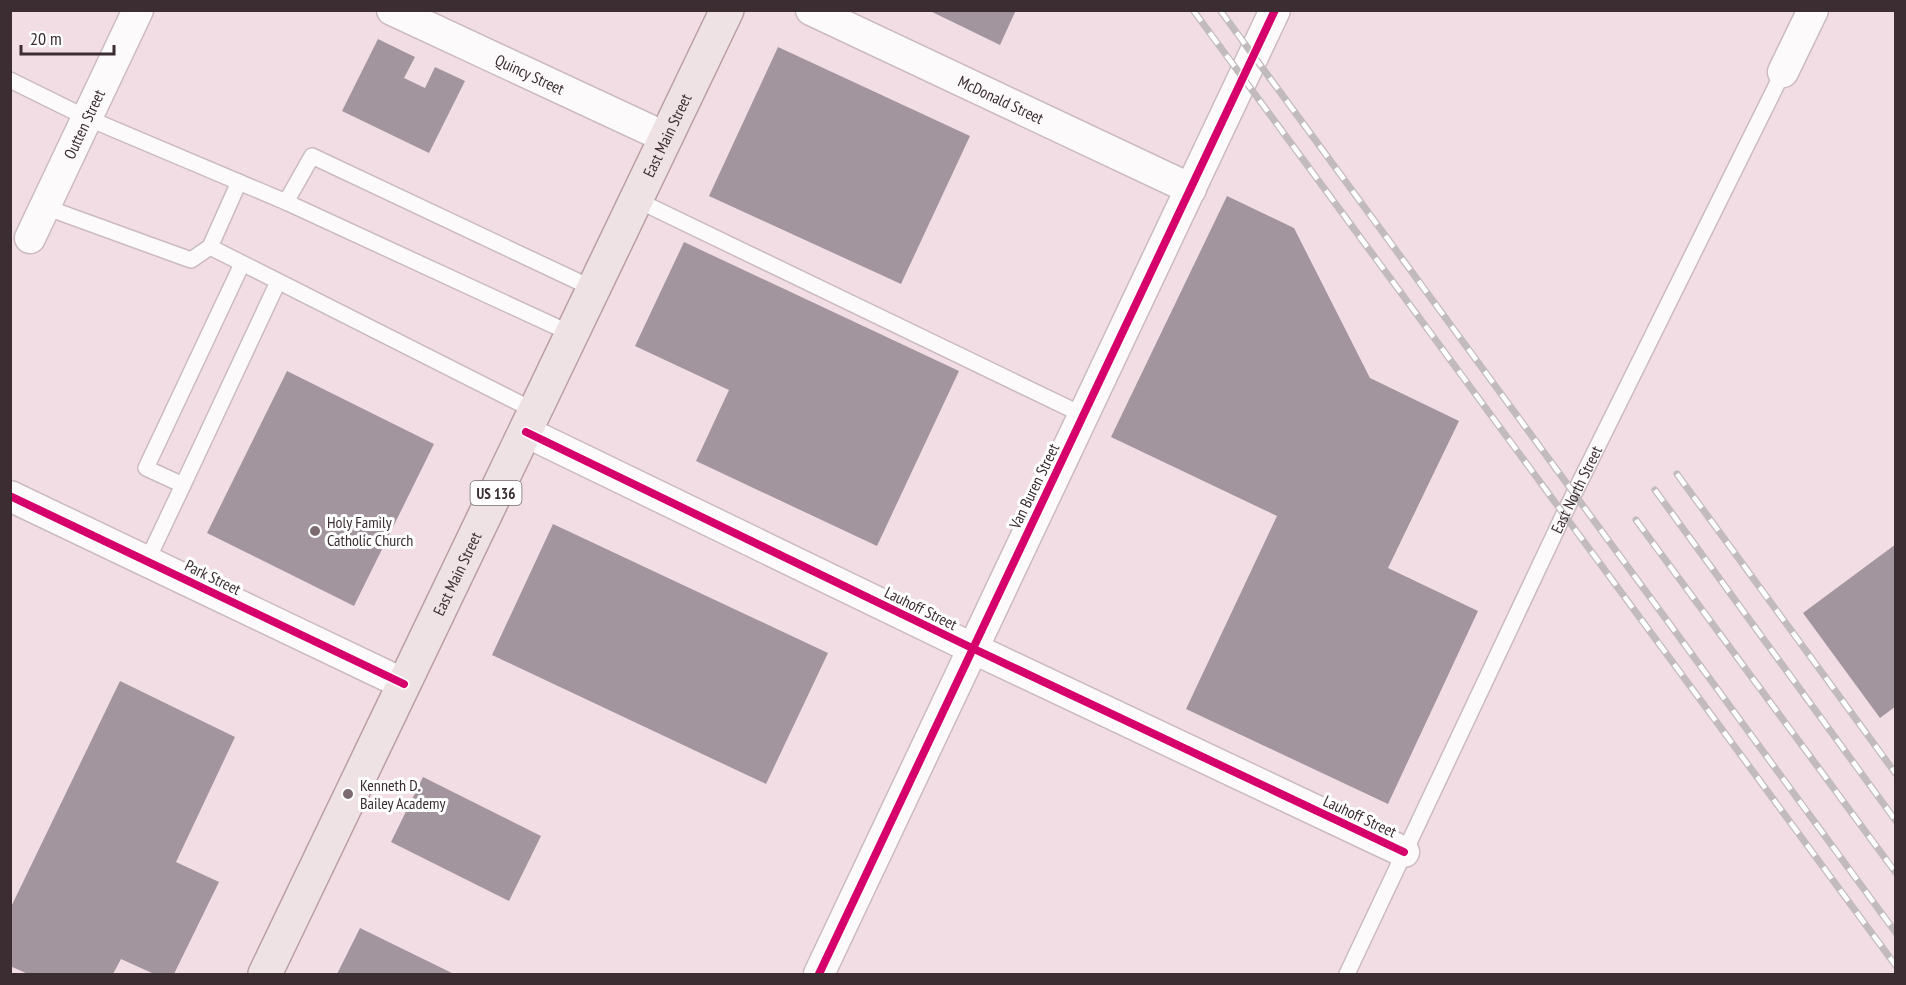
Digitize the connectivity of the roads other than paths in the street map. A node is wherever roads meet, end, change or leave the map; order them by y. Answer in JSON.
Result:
{"nodes":[{"id":1,"x":138,"y":10,"type":"edge"},
{"id":2,"x":392,"y":10,"type":"edge"},
{"id":3,"x":727,"y":10,"type":"edge"},
{"id":4,"x":811,"y":10,"type":"edge"},
{"id":5,"x":1275,"y":10,"type":"edge"},
{"id":6,"x":1814,"y":10,"type":"edge"},
{"id":7,"x":1783,"y":72,"type":"joint"},
{"id":8,"x":10,"y":80,"type":"edge"},
{"id":9,"x":85,"y":117,"type":"junction"},
{"id":10,"x":667,"y":138,"type":"junction"},
{"id":11,"x":239,"y":182,"type":"junction"},
{"id":12,"x":1191,"y":189,"type":"junction"},
{"id":13,"x":637,"y":200,"type":"junction"},
{"id":14,"x":286,"y":202,"type":"junction"},
{"id":15,"x":45,"y":207,"type":"junction"},
{"id":16,"x":30,"y":238,"type":"dead end"},
{"id":17,"x":210,"y":247,"type":"junction"},
{"id":18,"x":242,"y":264,"type":"junction"},
{"id":19,"x":278,"y":282,"type":"junction"},
{"id":20,"x":594,"y":289,"type":"junction"},
{"id":21,"x":572,"y":333,"type":"junction"},
{"id":22,"x":1083,"y":415,"type":"junction"},
{"id":23,"x":530,"y":421,"type":"junction"},
{"id":24,"x":183,"y":485,"type":"junction"},
{"id":25,"x":10,"y":496,"type":"edge"},
{"id":26,"x":147,"y":561,"type":"junction"},
{"id":27,"x":972,"y":648,"type":"junction"},
{"id":28,"x":404,"y":684,"type":"junction"},
{"id":29,"x":1404,"y":852,"type":"junction"},
{"id":30,"x":265,"y":975,"type":"edge"},
{"id":31,"x":819,"y":975,"type":"edge"},
{"id":32,"x":1347,"y":975,"type":"edge"}],
"edges":[{"from":1,"to":9,"type":"street","name":"Outten Street"},
{"from":2,"to":10,"type":"street","name":"Quincy Street"},
{"from":3,"to":10,"type":"main road","name":"East Main Street","number":"US 136"},
{"from":4,"to":12,"type":"street","name":"McDonald Street"},
{"from":5,"to":12,"type":"street","name":"Van Buren Street"},
{"from":6,"to":7,"type":"street","name":"East North Street"},
{"from":7,"to":29,"type":"lane","name":"East North Street"},
{"from":8,"to":9,"type":"lane"},
{"from":9,"to":11,"type":"lane"},
{"from":9,"to":15,"type":"street","name":"Outten Street"},
{"from":10,"to":13,"type":"main road","name":"East Main Street","number":"US 136"},
{"from":11,"to":14,"type":"lane"},
{"from":11,"to":17,"type":"lane"},
{"from":12,"to":22,"type":"street","name":"Van Buren Street"},
{"from":13,"to":20,"type":"main road","name":"East Main Street","number":"US 136"},
{"from":13,"to":22,"type":"lane"},
{"from":14,"to":20,"type":"lane"},
{"from":14,"to":21,"type":"lane"},
{"from":15,"to":16,"type":"street","name":"Outten Street"},
{"from":15,"to":17,"type":"lane"},
{"from":17,"to":18,"type":"lane"},
{"from":18,"to":19,"type":"lane"},
{"from":18,"to":24,"type":"lane"},
{"from":19,"to":23,"type":"lane"},
{"from":19,"to":24,"type":"lane"},
{"from":20,"to":21,"type":"main road","name":"East Main Street","number":"US 136"},
{"from":21,"to":23,"type":"main road","name":"East Main Street","number":"US 136"},
{"from":22,"to":27,"type":"street","name":"Van Buren Street"},
{"from":23,"to":27,"type":"street","name":"Lauhoff Street"},
{"from":23,"to":28,"type":"main road","name":"East Main Street","number":"US 136"},
{"from":24,"to":26,"type":"lane"},
{"from":25,"to":26,"type":"street","name":"Park Street"},
{"from":26,"to":28,"type":"street","name":"Park Street"},
{"from":27,"to":29,"type":"street","name":"Lauhoff Street"},
{"from":27,"to":31,"type":"street","name":"Van Buren Street"},
{"from":28,"to":30,"type":"main road","name":"East Main Street","number":"US 136"},
{"from":29,"to":32,"type":"lane","name":"East North Street"}]}
